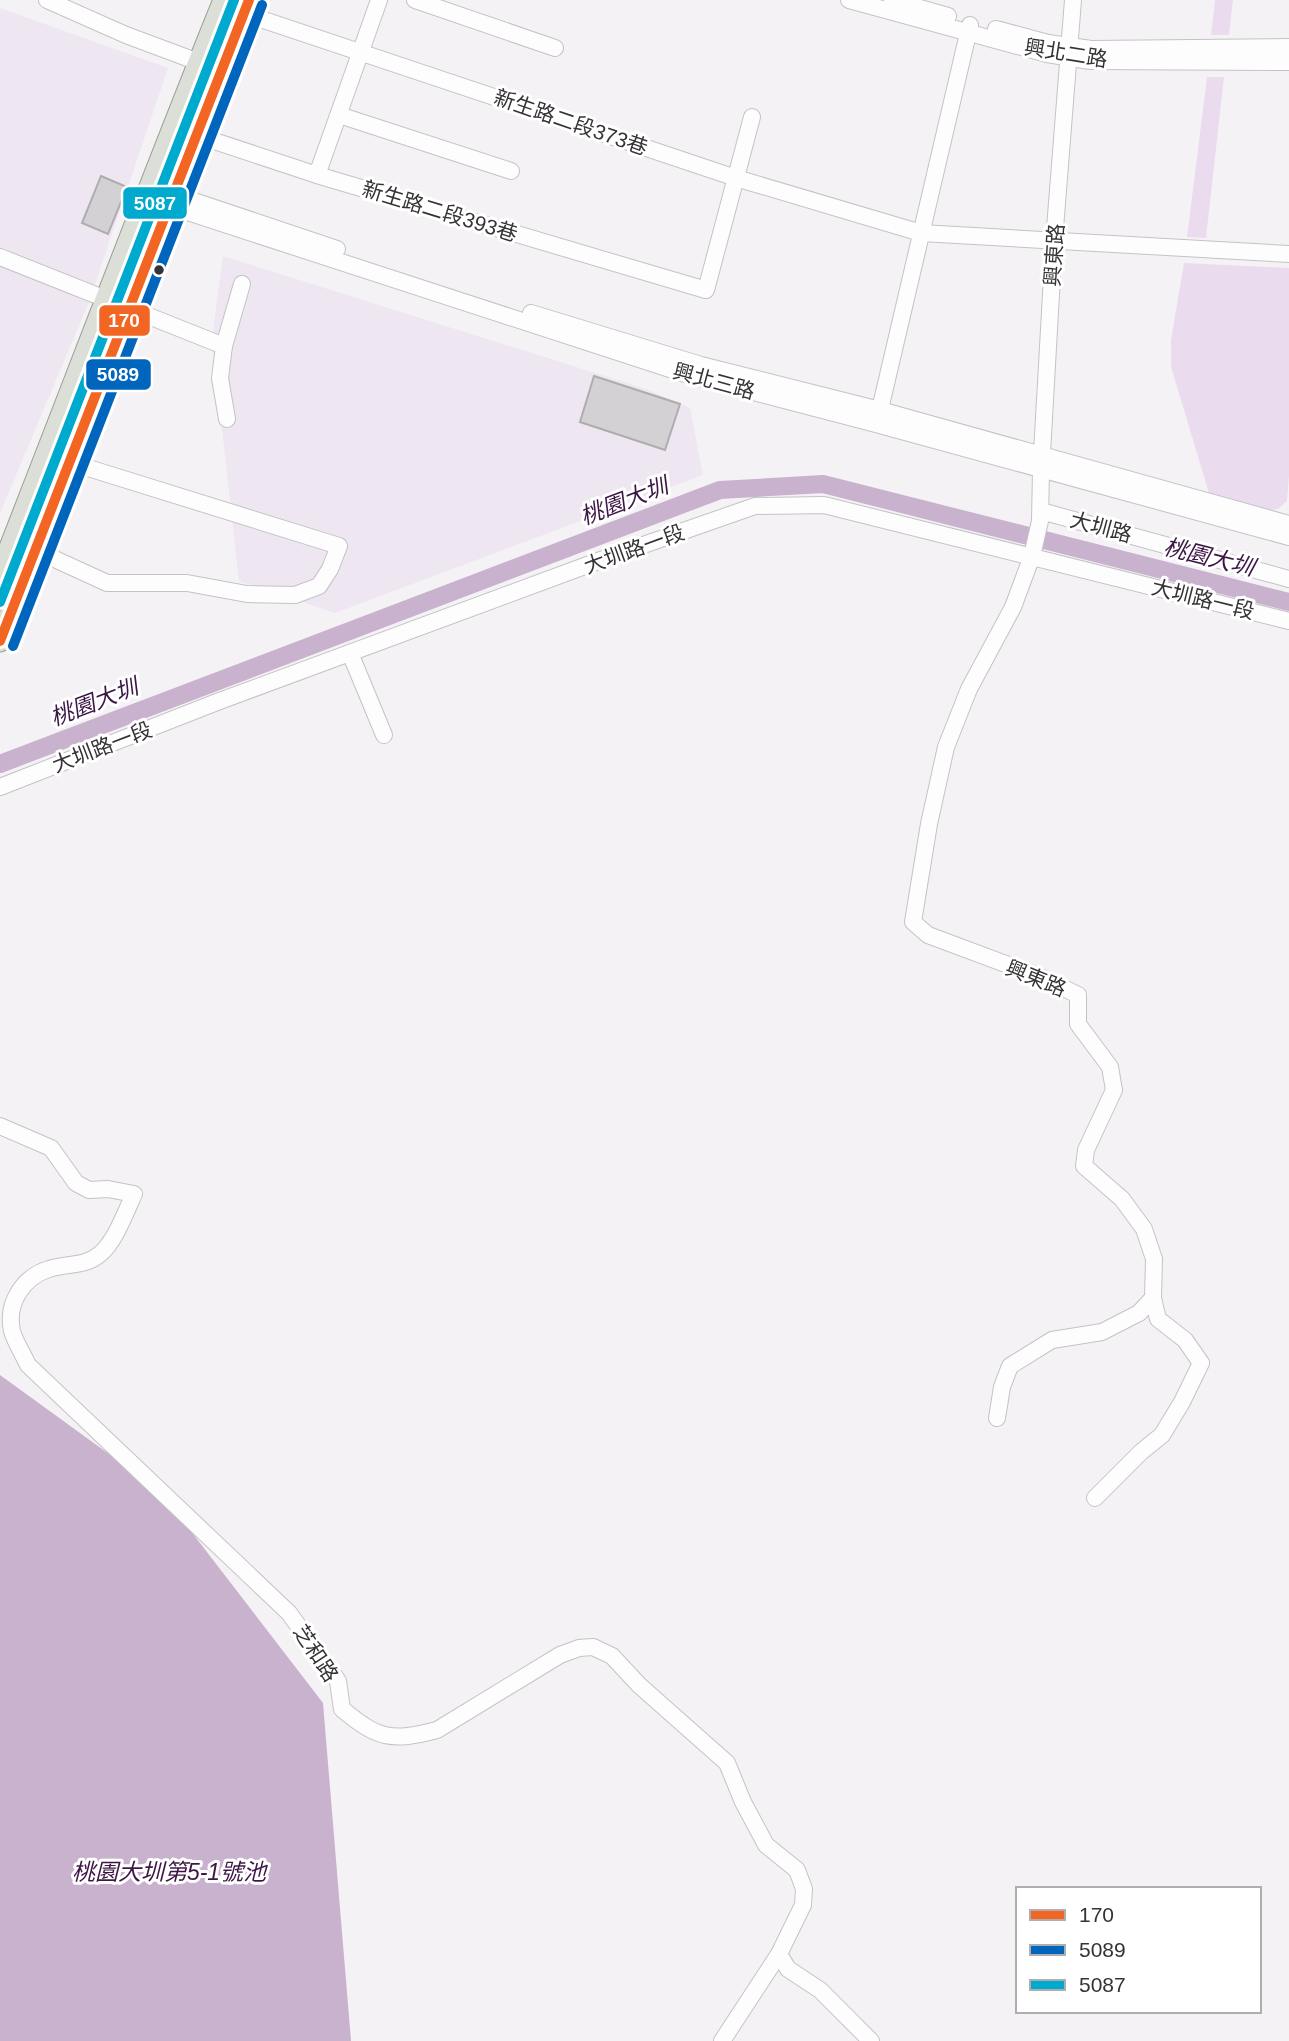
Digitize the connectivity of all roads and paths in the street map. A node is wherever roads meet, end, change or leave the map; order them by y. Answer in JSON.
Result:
{"nodes":[{"id":1,"x":47,"y":0,"type":"edge"},
{"id":2,"x":379,"y":0,"type":"edge"},
{"id":3,"x":415,"y":0,"type":"edge"},
{"id":4,"x":849,"y":0,"type":"edge"},
{"id":5,"x":892,"y":0,"type":"edge"},
{"id":6,"x":1073,"y":0,"type":"edge"},
{"id":7,"x":223,"y":3,"type":"edge"},
{"id":8,"x":246,"y":7,"type":"edge"},
{"id":9,"x":970,"y":27,"type":"junction"},
{"id":10,"x":1289,"y":47,"type":"edge"},
{"id":11,"x":555,"y":48,"type":"dead end"},
{"id":12,"x":360,"y":51,"type":"junction"},
{"id":13,"x":1068,"y":51,"type":"junction"},
{"id":14,"x":200,"y":62,"type":"junction"},
{"id":15,"x":1289,"y":62,"type":"edge"},
{"id":16,"x":222,"y":71,"type":"junction"},
{"id":17,"x":339,"y":115,"type":"junction"},
{"id":18,"x":751,"y":117,"type":"dead end"},
{"id":19,"x":175,"y":128,"type":"junction"},
{"id":20,"x":197,"y":136,"type":"junction"},
{"id":21,"x":511,"y":171,"type":"dead end"},
{"id":22,"x":317,"y":175,"type":"junction"},
{"id":23,"x":736,"y":178,"type":"junction"},
{"id":24,"x":149,"y":194,"type":"junction"},
{"id":25,"x":171,"y":200,"type":"junction"},
{"id":26,"x":921,"y":233,"type":"junction"},
{"id":27,"x":1054,"y":241,"type":"junction"},
{"id":28,"x":1289,"y":254,"type":"edge"},
{"id":29,"x":0,"y":257,"type":"edge"},
{"id":30,"x":242,"y":284,"type":"dead end"},
{"id":31,"x":104,"y":300,"type":"junction"},
{"id":32,"x":129,"y":308,"type":"junction"},
{"id":33,"x":224,"y":346,"type":"junction"},
{"id":34,"x":878,"y":417,"type":"junction"},
{"id":35,"x":227,"y":419,"type":"dead end"},
{"id":36,"x":69,"y":462,"type":"junction"},
{"id":37,"x":1041,"y":464,"type":"junction"},
{"id":38,"x":1041,"y":516,"type":"junction"},
{"id":39,"x":1289,"y":524,"type":"edge"},
{"id":40,"x":1289,"y":537,"type":"edge"},
{"id":41,"x":35,"y":550,"type":"junction"},
{"id":42,"x":1032,"y":557,"type":"junction"},
{"id":43,"x":0,"y":573,"type":"edge"},
{"id":44,"x":1289,"y":579,"type":"edge"},
{"id":45,"x":1289,"y":621,"type":"edge"},
{"id":46,"x":0,"y":641,"type":"edge"},
{"id":47,"x":350,"y":653,"type":"junction"},
{"id":48,"x":384,"y":735,"type":"dead end"},
{"id":49,"x":0,"y":787,"type":"edge"},
{"id":50,"x":0,"y":1126,"type":"edge"},
{"id":51,"x":1153,"y":1298,"type":"junction"},
{"id":52,"x":997,"y":1418,"type":"dead end"},
{"id":53,"x":1095,"y":1498,"type":"dead end"},
{"id":54,"x":779,"y":1954,"type":"junction"},
{"id":55,"x":722,"y":2041,"type":"edge"},
{"id":56,"x":871,"y":2041,"type":"edge"}],
"edges":[{"from":1,"to":14,"type":"street"},
{"from":2,"to":12,"type":"street"},
{"from":3,"to":11,"type":"street"},
{"from":4,"to":9,"type":"street","name":"興北二路"},
{"from":5,"to":9,"type":"street","name":"興北二路"},
{"from":6,"to":13,"type":"street","name":"興東路"},
{"from":7,"to":8,"type":"street","name":"新生路二段373巷"},
{"from":7,"to":14,"type":"main road"},
{"from":8,"to":12,"type":"street","name":"新生路二段373巷"},
{"from":8,"to":16,"type":"main road"},
{"from":9,"to":13,"type":"street","name":"興北二路"},
{"from":9,"to":26,"type":"street"},
{"from":10,"to":13,"type":"street","name":"興北二路"},
{"from":12,"to":17,"type":"street"},
{"from":12,"to":23,"type":"street","name":"新生路二段373巷"},
{"from":13,"to":15,"type":"street","name":"興北二路"},
{"from":13,"to":27,"type":"street","name":"興東路"},
{"from":14,"to":16,"type":"street"},
{"from":14,"to":19,"type":"main road"},
{"from":16,"to":20,"type":"main road"},
{"from":17,"to":21,"type":"street"},
{"from":17,"to":22,"type":"street"},
{"from":18,"to":23,"type":"street"},
{"from":19,"to":20,"type":"street","name":"新生路二段393巷"},
{"from":19,"to":24,"type":"main road"},
{"from":20,"to":22,"type":"street","name":"新生路二段393巷"},
{"from":20,"to":25,"type":"main road"},
{"from":22,"to":23,"type":"street","name":"新生路二段393巷"},
{"from":23,"to":26,"type":"street","name":"新生路二段373巷"},
{"from":24,"to":25,"type":"street","name":"興北三路"},
{"from":24,"to":31,"type":"main road"},
{"from":25,"to":32,"type":"main road"},
{"from":25,"to":34,"type":"street","name":"興北三路"},
{"from":26,"to":27,"type":"street","name":"新生路二段373巷"},
{"from":26,"to":34,"type":"street"},
{"from":27,"to":28,"type":"street","name":"新生路二段373巷"},
{"from":27,"to":37,"type":"street","name":"興東路"},
{"from":29,"to":31,"type":"street"},
{"from":30,"to":33,"type":"street"},
{"from":31,"to":32,"type":"street"},
{"from":31,"to":43,"type":"main road"},
{"from":32,"to":33,"type":"street"},
{"from":32,"to":36,"type":"main road"},
{"from":33,"to":35,"type":"street"},
{"from":34,"to":37,"type":"street","name":"興北三路"},
{"from":36,"to":41,"type":"main road"},
{"from":36,"to":41,"type":"street"},
{"from":37,"to":38,"type":"street","name":"興東路"},
{"from":37,"to":39,"type":"street"},
{"from":37,"to":40,"type":"street"},
{"from":38,"to":42,"type":"street","name":"大圳路"},
{"from":38,"to":44,"type":"street","name":"大圳路"},
{"from":41,"to":46,"type":"main road"},
{"from":42,"to":45,"type":"street","name":"大圳路一段"},
{"from":42,"to":47,"type":"street","name":"大圳路一段"},
{"from":42,"to":51,"type":"street","name":"興東路"},
{"from":47,"to":48,"type":"street"},
{"from":47,"to":49,"type":"street","name":"大圳路一段"},
{"from":50,"to":54,"type":"street","name":"芝和路"},
{"from":51,"to":52,"type":"street"},
{"from":51,"to":53,"type":"street","name":"興東路"},
{"from":54,"to":55,"type":"street","name":"芝和路"},
{"from":54,"to":56,"type":"street"}]}
